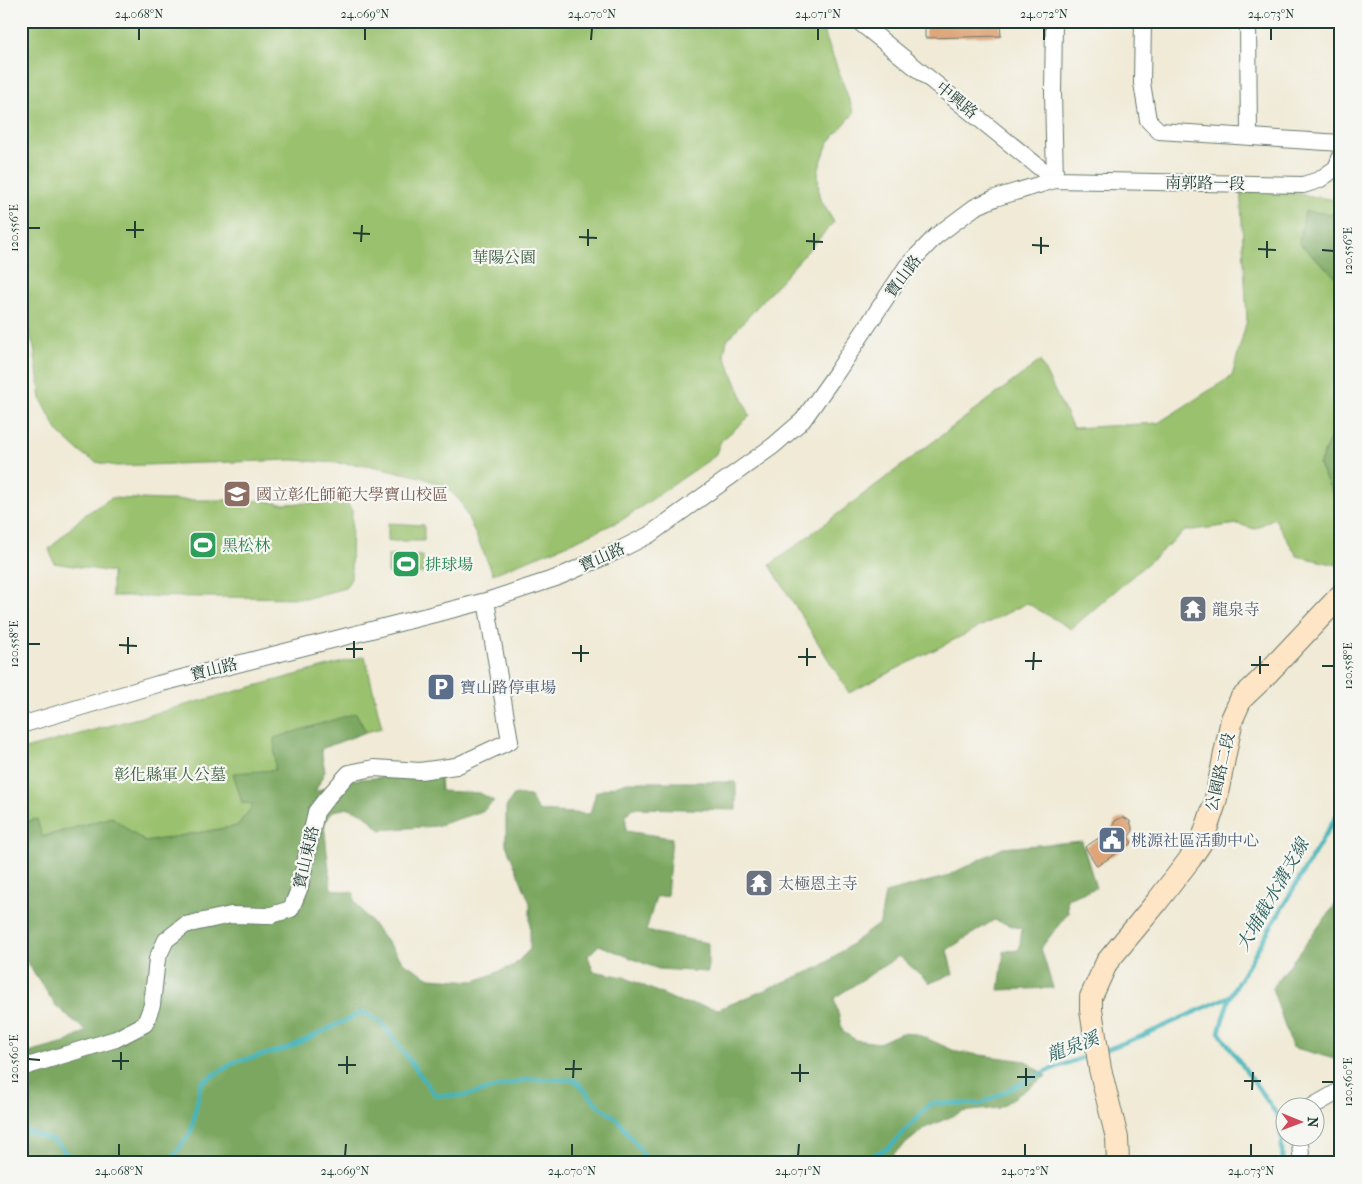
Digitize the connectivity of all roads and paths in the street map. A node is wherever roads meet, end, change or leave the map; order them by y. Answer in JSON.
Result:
{"nodes":[{"id":1,"x":858,"y":21,"type":"edge"},
{"id":2,"x":1054,"y":21,"type":"edge"},
{"id":3,"x":1142,"y":21,"type":"edge"},
{"id":4,"x":1248,"y":21,"type":"edge"},
{"id":5,"x":1249,"y":137,"type":"junction"},
{"id":6,"x":1341,"y":143,"type":"edge"},
{"id":7,"x":1341,"y":156,"type":"edge"},
{"id":8,"x":1055,"y":180,"type":"junction"},
{"id":9,"x":1341,"y":595,"type":"edge"},
{"id":10,"x":486,"y":601,"type":"junction"},
{"id":11,"x":21,"y":725,"type":"edge"},
{"id":12,"x":21,"y":1068,"type":"edge"},
{"id":13,"x":1341,"y":1090,"type":"edge"},
{"id":14,"x":1324,"y":1100,"type":"edge"},
{"id":15,"x":1299,"y":1146,"type":"edge"},
{"id":16,"x":1118,"y":1163,"type":"edge"},
{"id":17,"x":1302,"y":1163,"type":"edge"}],
"edges":[{"from":1,"to":8,"type":"street","name":"中興路"},
{"from":2,"to":8,"type":"street"},
{"from":3,"to":5,"type":"street"},
{"from":4,"to":5,"type":"street"},
{"from":5,"to":6,"type":"street"},
{"from":7,"to":8,"type":"street","name":"南郭路一段"},
{"from":8,"to":10,"type":"street","name":"寶山路"},
{"from":9,"to":16,"type":"main road","name":"公園路二段"},
{"from":10,"to":11,"type":"street","name":"寶山路"},
{"from":10,"to":12,"type":"street","name":"寶山東路"},
{"from":13,"to":14,"type":"street"},
{"from":15,"to":17,"type":"street"}]}
